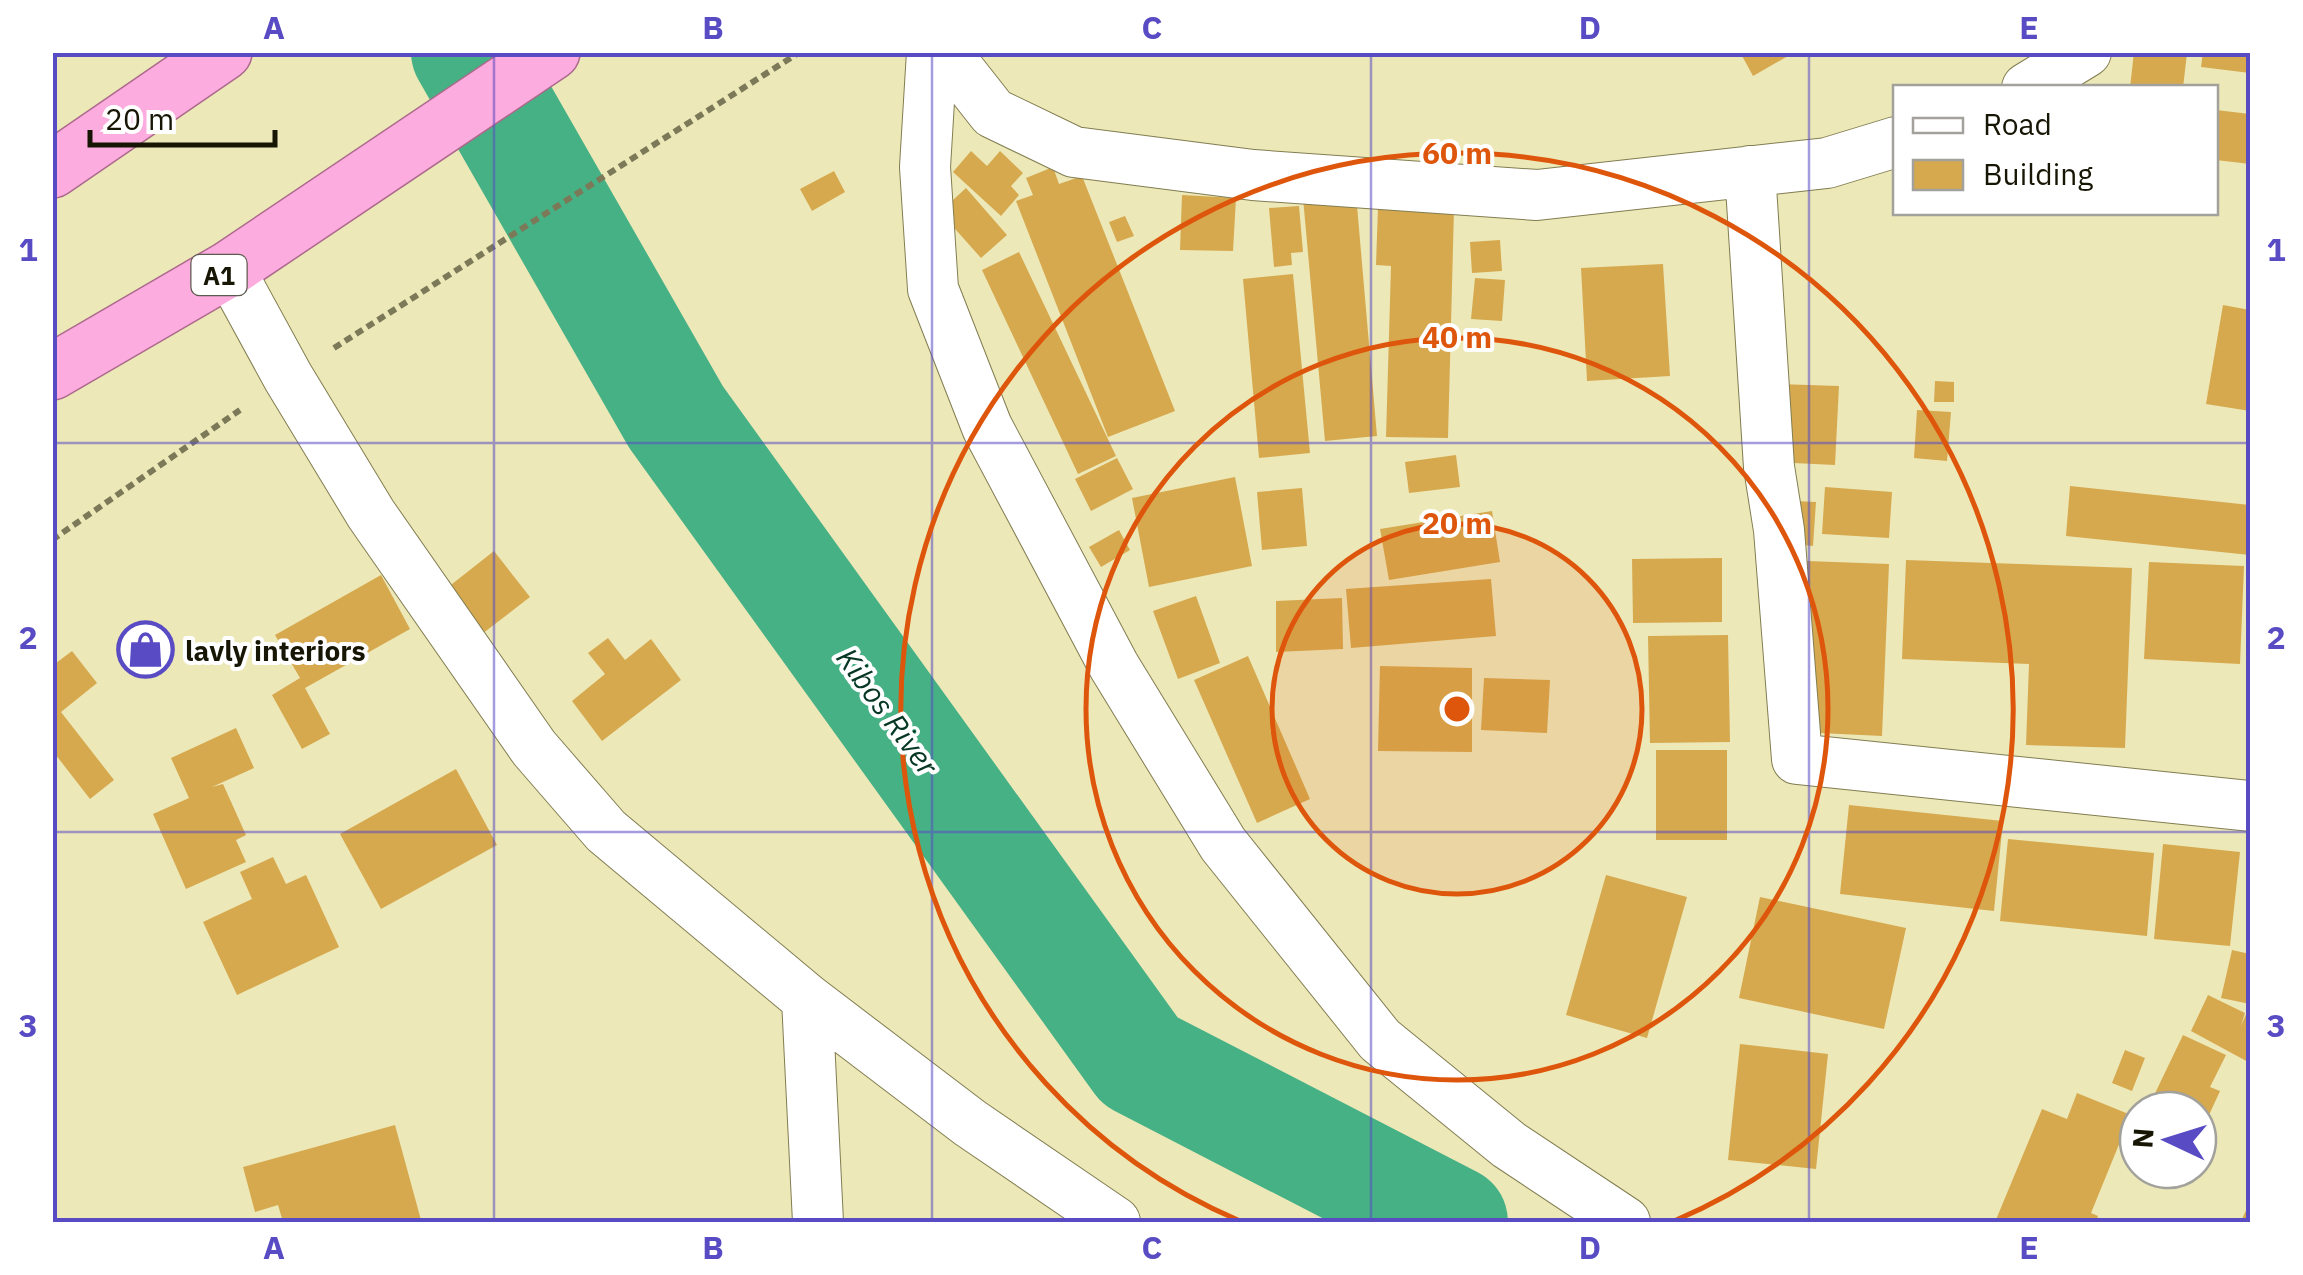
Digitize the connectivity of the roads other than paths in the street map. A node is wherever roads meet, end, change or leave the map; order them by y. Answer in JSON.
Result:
{"nodes":[{"id":1,"x":224,"y":52,"type":"edge"},
{"id":2,"x":552,"y":52,"type":"edge"},
{"id":3,"x":932,"y":52,"type":"edge"},
{"id":4,"x":945,"y":52,"type":"edge"},
{"id":5,"x":2086,"y":52,"type":"edge"},
{"id":6,"x":2032,"y":85,"type":"edge"},
{"id":7,"x":1893,"y":143,"type":"edge"},
{"id":8,"x":52,"y":170,"type":"edge"},
{"id":9,"x":1750,"y":171,"type":"junction"},
{"id":10,"x":229,"y":269,"type":"junction"},
{"id":11,"x":52,"y":372,"type":"edge"},
{"id":12,"x":2250,"y":806,"type":"edge"},
{"id":13,"x":807,"y":999,"type":"junction"},
{"id":14,"x":818,"y":1222,"type":"edge"},
{"id":15,"x":1115,"y":1222,"type":"edge"},
{"id":16,"x":1625,"y":1222,"type":"edge"}],
"edges":[{"from":1,"to":8,"type":"highway"},
{"from":2,"to":10,"type":"highway","number":"A1"},
{"from":3,"to":16,"type":"street"},
{"from":4,"to":9,"type":"street"},
{"from":5,"to":6,"type":"street"},
{"from":7,"to":9,"type":"street"},
{"from":9,"to":12,"type":"street"},
{"from":10,"to":11,"type":"highway","number":"A1"},
{"from":10,"to":13,"type":"street"},
{"from":13,"to":14,"type":"street"},
{"from":13,"to":15,"type":"street"}]}
